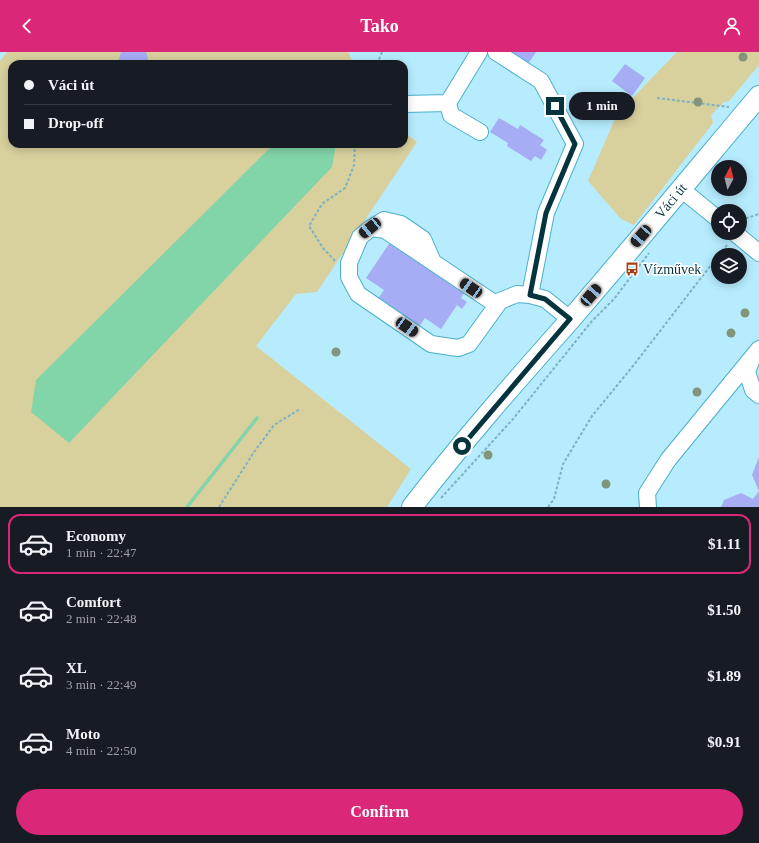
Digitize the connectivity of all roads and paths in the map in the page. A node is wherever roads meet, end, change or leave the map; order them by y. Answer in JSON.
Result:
{"nodes":[{"id":1,"x":480,"y":52,"type":"edge"},
{"id":2,"x":496,"y":52,"type":"edge"},
{"id":3,"x":759,"y":96,"type":"edge"},
{"id":4,"x":657,"y":98,"type":"dead end"},
{"id":5,"x":448,"y":103,"type":"junction"},
{"id":6,"x":408,"y":104,"type":"edge"},
{"id":7,"x":729,"y":107,"type":"dead end"},
{"id":8,"x":480,"y":132,"type":"dead end"},
{"id":9,"x":354,"y":148,"type":"edge"},
{"id":10,"x":681,"y":189,"type":"junction"},
{"id":11,"x":711,"y":213,"type":"edge"},
{"id":12,"x":759,"y":214,"type":"edge"},
{"id":13,"x":747,"y":218,"type":"edge"},
{"id":14,"x":743,"y":240,"type":"edge"},
{"id":15,"x":759,"y":253,"type":"edge"},
{"id":16,"x":711,"y":265,"type":"edge"},
{"id":17,"x":349,"y":277,"type":"junction"},
{"id":18,"x":530,"y":295,"type":"junction"},
{"id":19,"x":497,"y":305,"type":"junction"},
{"id":20,"x":570,"y":319,"type":"junction"},
{"id":21,"x":756,"y":353,"type":"edge"},
{"id":22,"x":759,"y":395,"type":"edge"},
{"id":23,"x":300,"y":409,"type":"dead end"},
{"id":24,"x":219,"y":507,"type":"edge"},
{"id":25,"x":412,"y":507,"type":"edge"},
{"id":26,"x":548,"y":507,"type":"edge"},
{"id":27,"x":648,"y":507,"type":"edge"}],
"edges":[{"from":1,"to":5,"type":"lane"},
{"from":2,"to":18,"type":"lane"},
{"from":3,"to":10,"type":"main road","name":"Váci út"},
{"from":4,"to":7,"type":"path"},
{"from":5,"to":6,"type":"lane"},
{"from":5,"to":8,"type":"lane"},
{"from":9,"to":17,"type":"path"},
{"from":10,"to":11,"type":"lane"},
{"from":10,"to":20,"type":"main road","name":"Váci út"},
{"from":12,"to":13,"type":"path"},
{"from":14,"to":15,"type":"lane"},
{"from":16,"to":26,"type":"path"},
{"from":17,"to":19,"type":"lane"},
{"from":17,"to":19,"type":"lane"},
{"from":18,"to":19,"type":"lane"},
{"from":18,"to":20,"type":"lane"},
{"from":20,"to":25,"type":"main road","name":"Váci út"},
{"from":21,"to":22,"type":"lane"},
{"from":21,"to":27,"type":"lane"},
{"from":23,"to":24,"type":"path"}]}
